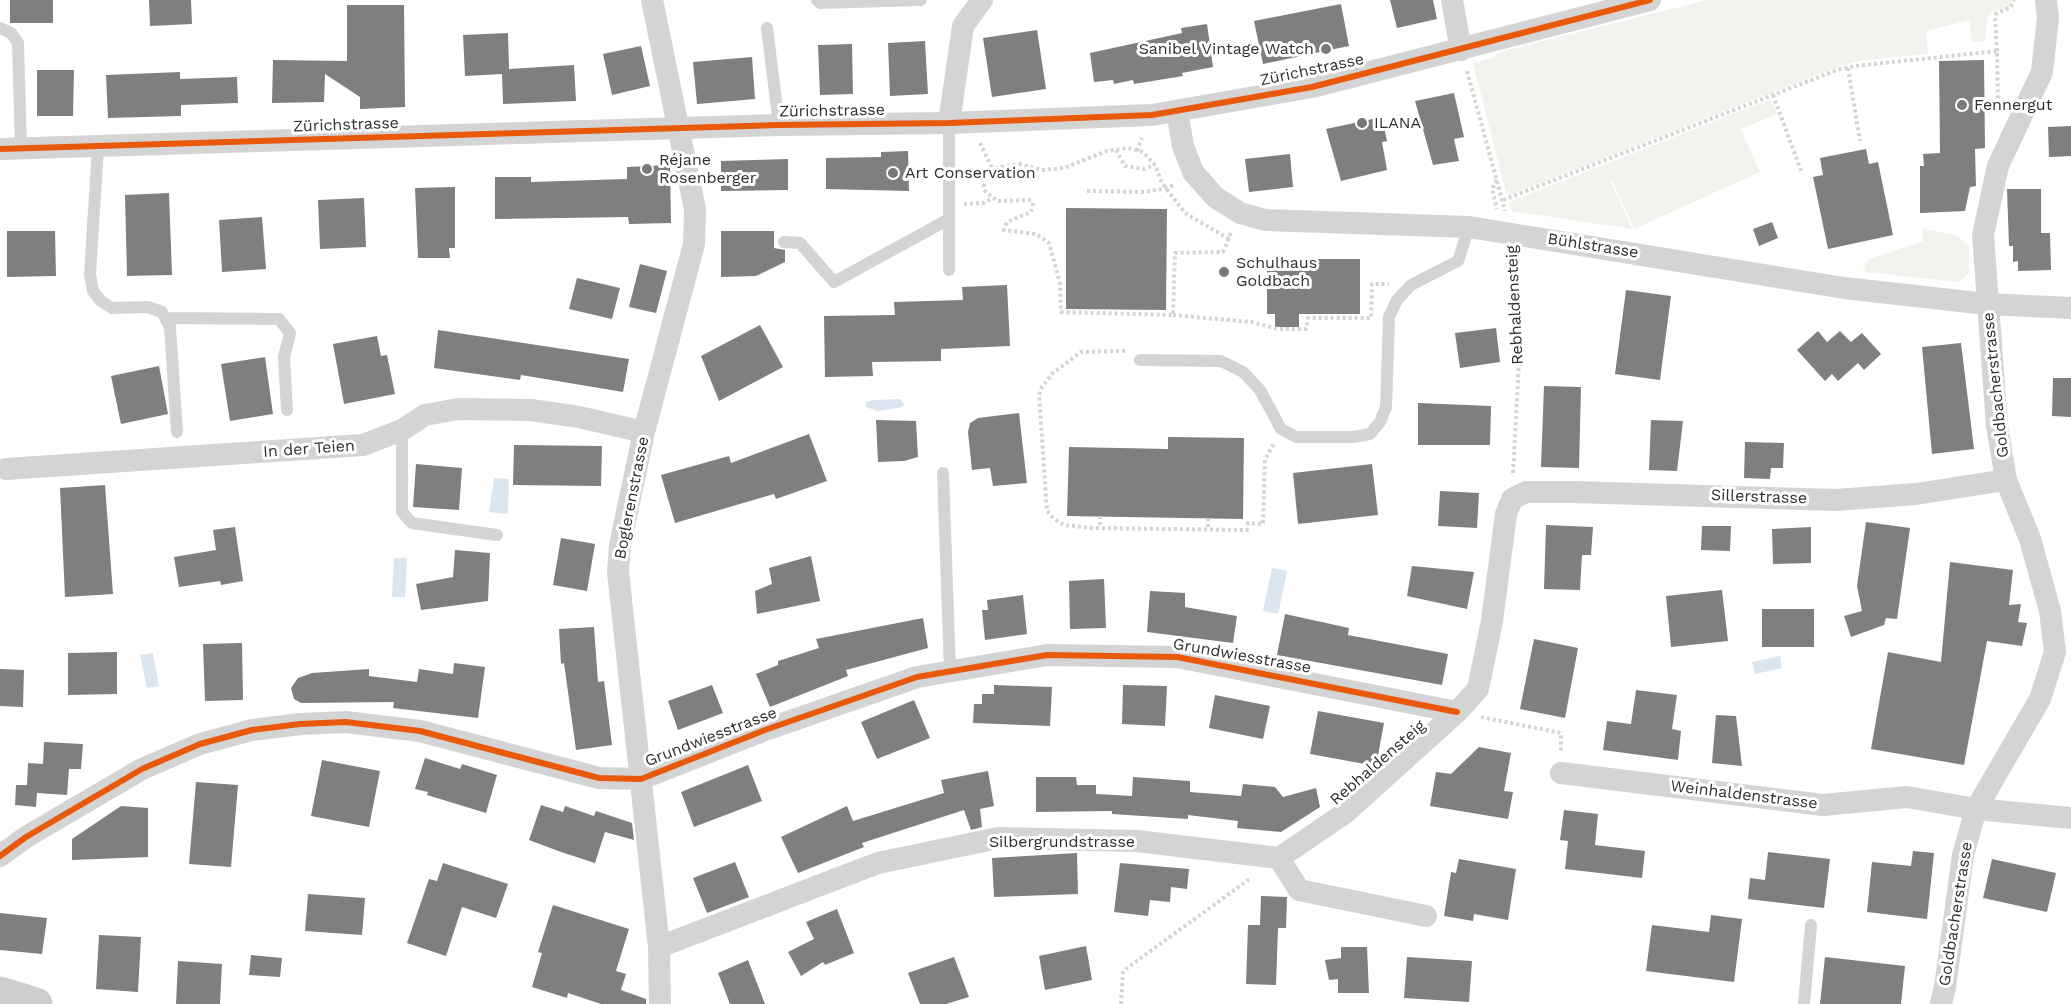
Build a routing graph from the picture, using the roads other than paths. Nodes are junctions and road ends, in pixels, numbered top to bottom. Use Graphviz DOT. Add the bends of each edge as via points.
graph roads {
  1 [pos="652,0"];
  2 [pos="817,0"];
  3 [pos="921,0"];
  4 [pos="982,0"];
  5 [pos="1452,0"];
  6 [pos="1650,0"];
  7 [pos="2046,0"];
  8 [pos="0,28"];
  9 [pos="767,28"];
  10 [pos="1461,50"];
  11 [pos="1177,111"];
  12 [pos="949,123"];
  13 [pos="779,125"];
  14 [pos="677,129"];
  15 [pos="99,146"];
  16 [pos="11,148"];
  17 [pos="950,219"];
  18 [pos="1468,227"];
  19 [pos="784,242"];
  20 [pos="949,270"];
  21 [pos="1987,304"];
  22 [pos="2071,308"];
  23 [pos="166,318"];
  24 [pos="1140,360"];
  25 [pos="287,410"];
  26 [pos="402,430"];
  27 [pos="177,432"];
  28 [pos="644,432"];
  29 [pos="3,469"];
  30 [pos="943,473"];
  31 [pos="2006,480"];
  32 [pos="1512,499"];
  33 [pos="497,535"];
  34 [pos="950,671"];
  35 [pos="1457,712"];
  36 [pos="1561,773"];
  37 [pos="641,779"];
  38 [pos="1976,809"];
  39 [pos="2071,818"];
  40 [pos="0,856"];
  41 [pos="1279,858"];
  42 [pos="1426,916"];
  43 [pos="1811,925"];
  44 [pos="659,947"];
  45 [pos="0,993"];
  46 [pos="36,1004"];
  47 [pos="660,1004"];
  48 [pos="1804,1004"];
  49 [pos="1941,1004"];
  1 -- 14 [label="street, Boglerenstrasse"];
  2 -- 3 [label="lane"];
  4 -- 12 [label="street" via="963,26"];
  5 -- 10 [label="street"];
  6 -- 10 [label="street, Zürichstrasse"];
  7 -- 21 [label="street, Goldbacherstrasse" via="2043,72 1998,166 1983,235"];
  8 -- 16 [label="lane" via="11,33 18,43"];
  9 -- 13 [label="lane"];
  10 -- 11 [label="street, Zürichstrasse" via="1312,87"];
  11 -- 12 [label="street, Zürichstrasse"];
  11 -- 18 [label="street, Bühlstrasse" via="1183,146 1193,172 1215,197 1240,213 1265,220"];
  12 -- 13 [label="street, Zürichstrasse"];
  12 -- 17 [label="lane"];
  13 -- 14 [label="street, Zürichstrasse"];
  14 -- 15 [label="street, Zürichstrasse"];
  14 -- 28 [label="street, Boglerenstrasse" via="694,209 694,244"];
  15 -- 16 [label="street, Zürichstrasse"];
  15 -- 23 [label="lane" via="90,274 93,291 112,308 148,307 162,312"];
  17 -- 19 [label="lane" via="834,282 800,243"];
  17 -- 20 [label="lane"];
  18 -- 21 [label="street, Bühlstrasse" via="1507,225 1845,288"];
  18 -- 24 [label="lane" via="1458,261 1410,285 1396,300 1389,317 1386,407 1370,434 1296,437 1281,429 1260,390 1243,372 1221,361"];
  21 -- 22 [label="street, Bühlstrasse"];
  21 -- 31 [label="street, Goldbacherstrasse" via="1997,426"];
  23 -- 25 [label="lane" via="279,319 290,333 284,357"];
  23 -- 27 [label="lane" via="170,327"];
  26 -- 28 [label="street, In der Teien" via="424,415 458,409 531,410"];
  26 -- 29 [label="street, In der Teien" via="363,445 328,450"];
  26 -- 33 [label="lane" via="402,512 412,524"];
  28 -- 37 [label="street, Boglerenstrasse" via="618,572"];
  30 -- 34 [label="lane"];
  31 -- 32 [label="street, Sillerstrasse" via="1916,494 1836,500 1573,492 1526,492"];
  31 -- 38 [label="street, Goldbacherstrasse" via="2030,539 2050,611 2055,652 2040,699"];
  32 -- 35 [label="street, Rebhaldensteig" via="1506,514 1479,689"];
  34 -- 35 [label="street, Grundwiesstrasse" via="1047,655 1177,657"];
  34 -- 37 [label="street, Grundwiesstrasse" via="917,677 765,730"];
  35 -- 41 [label="street, Rebhaldensteig" via="1345,813"];
  36 -- 38 [label="street, Weinhaldenstrasse" via="1823,804 1907,797"];
  37 -- 40 [label="street, Grundwiesstrasse" via="599,778 420,731 346,722 300,724 252,730 200,744 142,769"];
  37 -- 44 [label="street, Boglerenstrasse"];
  38 -- 39 [label="street, Weinhaldenstrasse"];
  38 -- 49 [label="street, Goldbacherstrasse" via="1963,855"];
  41 -- 42 [label="street" via="1299,890"];
  41 -- 44 [label="street, Silbergrundstrasse" via="1137,841 998,838 878,863"];
  43 -- 48 [label="lane"];
  44 -- 47 [label="street, Boglerenstrasse"];
  45 -- 46 [label="main road"];
}
